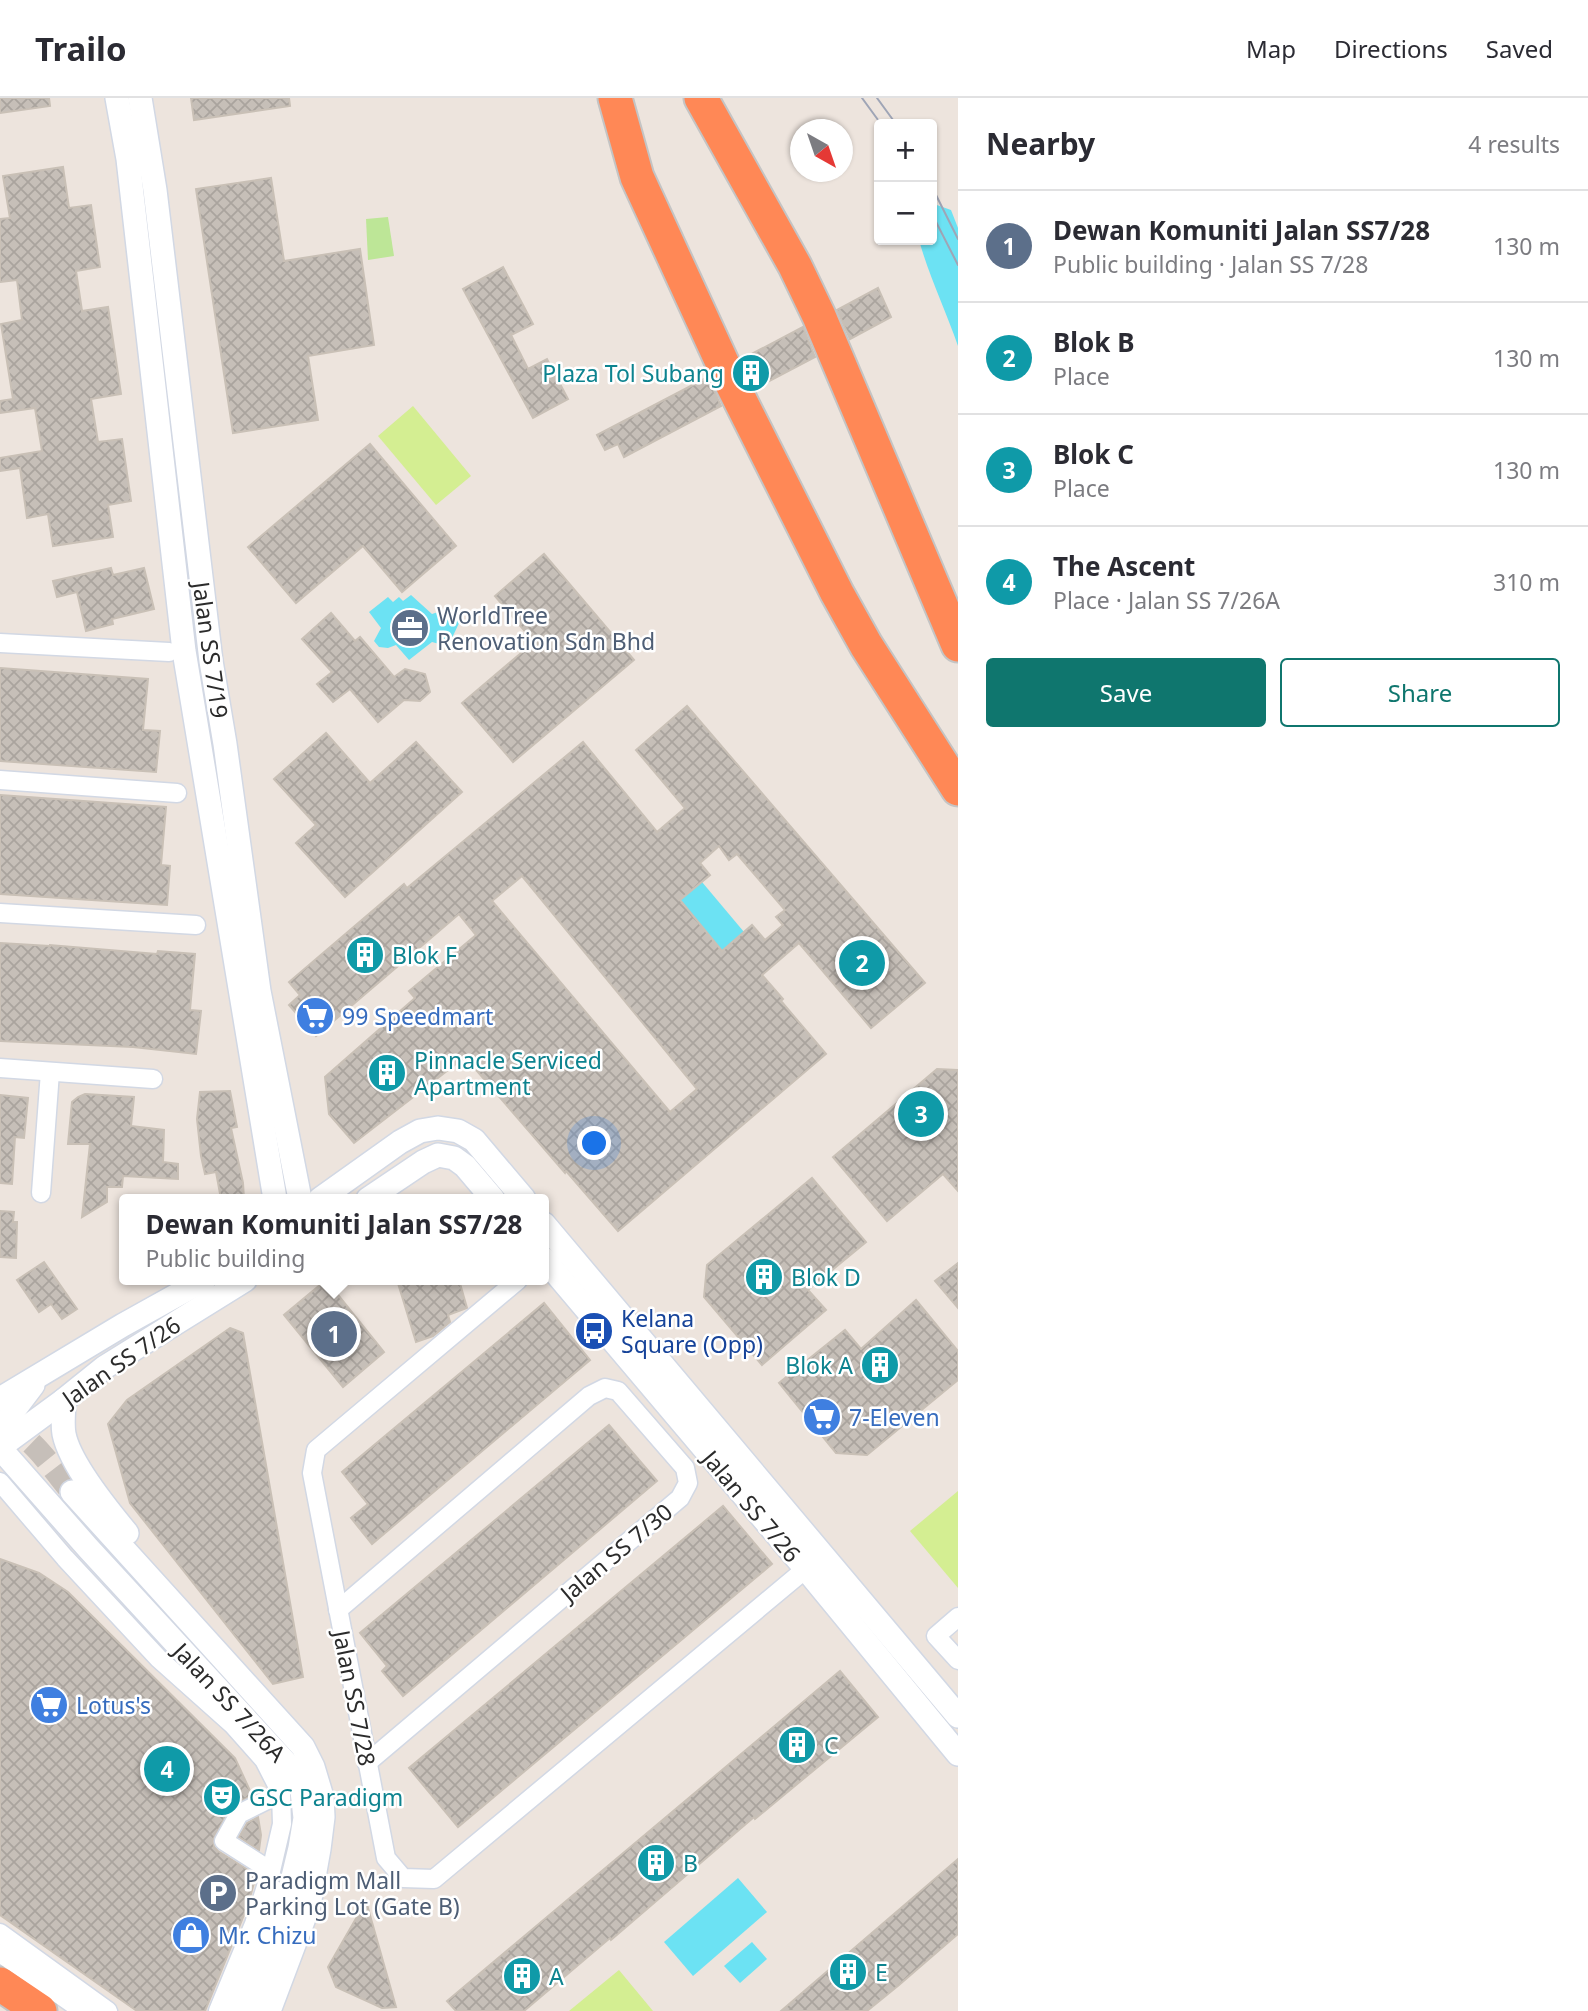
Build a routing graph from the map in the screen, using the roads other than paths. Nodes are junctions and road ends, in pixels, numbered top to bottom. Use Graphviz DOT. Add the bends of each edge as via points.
graph roads {
  1 [pos="117,98"];
  2 [pos="140,98"];
  3 [pos="615,98"];
  4 [pos="708,106"];
  5 [pos="0,643"];
  6 [pos="866,645"];
  7 [pos="958,645"];
  8 [pos="169,652"];
  9 [pos="958,757"];
  10 [pos="0,780"];
  11 [pos="958,789"];
  12 [pos="177,793"];
  13 [pos="0,913"];
  14 [pos="196,925"];
  15 [pos="0,1068"];
  16 [pos="50,1072"];
  17 [pos="153,1079"];
  18 [pos="41,1193"];
  19 [pos="274,1194"];
  20 [pos="299,1194"];
  21 [pos="327,1194"];
  22 [pos="375,1194"];
  23 [pos="489,1194"];
  24 [pos="520,1194"];
  25 [pos="550,1254"];
  26 [pos="195,1285"];
  27 [pos="237,1285"];
  28 [pos="512,1285"];
  29 [pos="42,1374"];
  30 [pos="0,1399"];
  31 [pos="64,1400"];
  32 [pos="0,1447"];
  33 [pos="0,1482"];
  34 [pos="72,1492"];
  35 [pos="88,1548"];
  36 [pos="814,1562"];
  37 [pos="71,1563"];
  38 [pos="338,1610"];
  39 [pos="958,1617"];
  40 [pos="167,1651"];
  41 [pos="958,1660"];
  42 [pos="272,1715"];
  43 [pos="958,1716"];
  44 [pos="958,1755"];
  45 [pos="368,1763"];
  46 [pos="288,1765"];
  47 [pos="281,1793"];
  48 [pos="271,1871"];
  49 [pos="0,1933"];
  50 [pos="0,1953"];
  51 [pos="0,1984"];
  52 [pos="0,2006"];
  53 [pos="91,2009"];
  54 [pos="8,2011"];
  55 [pos="40,2011"];
  56 [pos="218,2011"];
  57 [pos="230,2011"];
  58 [pos="251,2011"];
  59 [pos="269,2011"];
  1 -- 19 [label="street, Jalan SS 7/19" via="128,159 184,651"];
  2 -- 20 [label="street, Jalan SS 7/19" via="211,662 259,991"];
  3 -- 6 [label="highway" via="637,177 687,286"];
  4 -- 7 [label="highway" via="819,316"];
  5 -- 8 [label="street"];
  6 -- 9 [label="highway"];
  6 -- 11 [label="highway"];
  10 -- 12 [label="street"];
  13 -- 14 [label="street"];
  15 -- 16 [label="street"];
  16 -- 17 [label="street"];
  16 -- 18 [label="street"];
  21 -- 24 [label="street" via="400,1142 438,1128 474,1140"];
  22 -- 23 [label="street" via="439,1155 466,1166"];
  25 -- 36 [label="street, Jalan SS 7/26"];
  26 -- 29 [label="street, Jalan SS 7/26"];
  27 -- 31 [label="street, Jalan SS 7/26" via="105,1367"];
  28 -- 38 [label="street, Jalan SS 7/28" via="316,1450 312,1473"];
  29 -- 30 [label="street, Jalan SS 7/26"];
  29 -- 32 [label="street" via="11,1413"];
  31 -- 32 [label="street, Jalan SS 7/26"];
  31 -- 42 [label="street" via="64,1432 78,1465 131,1539 247,1670"];
  32 -- 35 [label="street, Jalan SS 7/26A"];
  33 -- 37 [label="street"];
  34 -- 42 [label="street, Jalan SS 7/26A"];
  35 -- 37 [label="street"];
  35 -- 40 [label="street, Jalan SS 7/26A"];
  36 -- 43 [label="street, Jalan SS 7/26"];
  36 -- 44 [label="street, Jalan SS 7/26"];
  36 -- 45 [label="street, Jalan SS 7/28" via="434,1879 403,1878 386,1858"];
  37 -- 40 [label="street"];
  38 -- 45 [label="street, Jalan SS 7/28"];
  38 -- 45 [label="street, Jalan SS 7/30" via="589,1396 605,1388 618,1391 685,1468 688,1483 680,1498"];
  39 -- 41 [label="street" via="936,1636"];
  40 -- 46 [label="street, Jalan SS 7/26A"];
  40 -- 47 [label="street" via="264,1760"];
  42 -- 59 [label="street, Jalan SS 7/26A" via="303,1747 322,1797 323,1817 309,1905"];
  46 -- 57 [label="street" via="293,1819 282,1874"];
  46 -- 58 [label="street, Jalan SS 7/26A" via="302,1791 300,1848 273,1960"];
  47 -- 48 [label="street" via="282,1824"];
  47 -- 48 [label="street" via="239,1814 224,1841"];
  48 -- 56 [label="street"];
  49 -- 53 [label="street"];
  50 -- 53 [label="street"];
  51 -- 55 [label="highway"];
  52 -- 54 [label="highway"];
}
